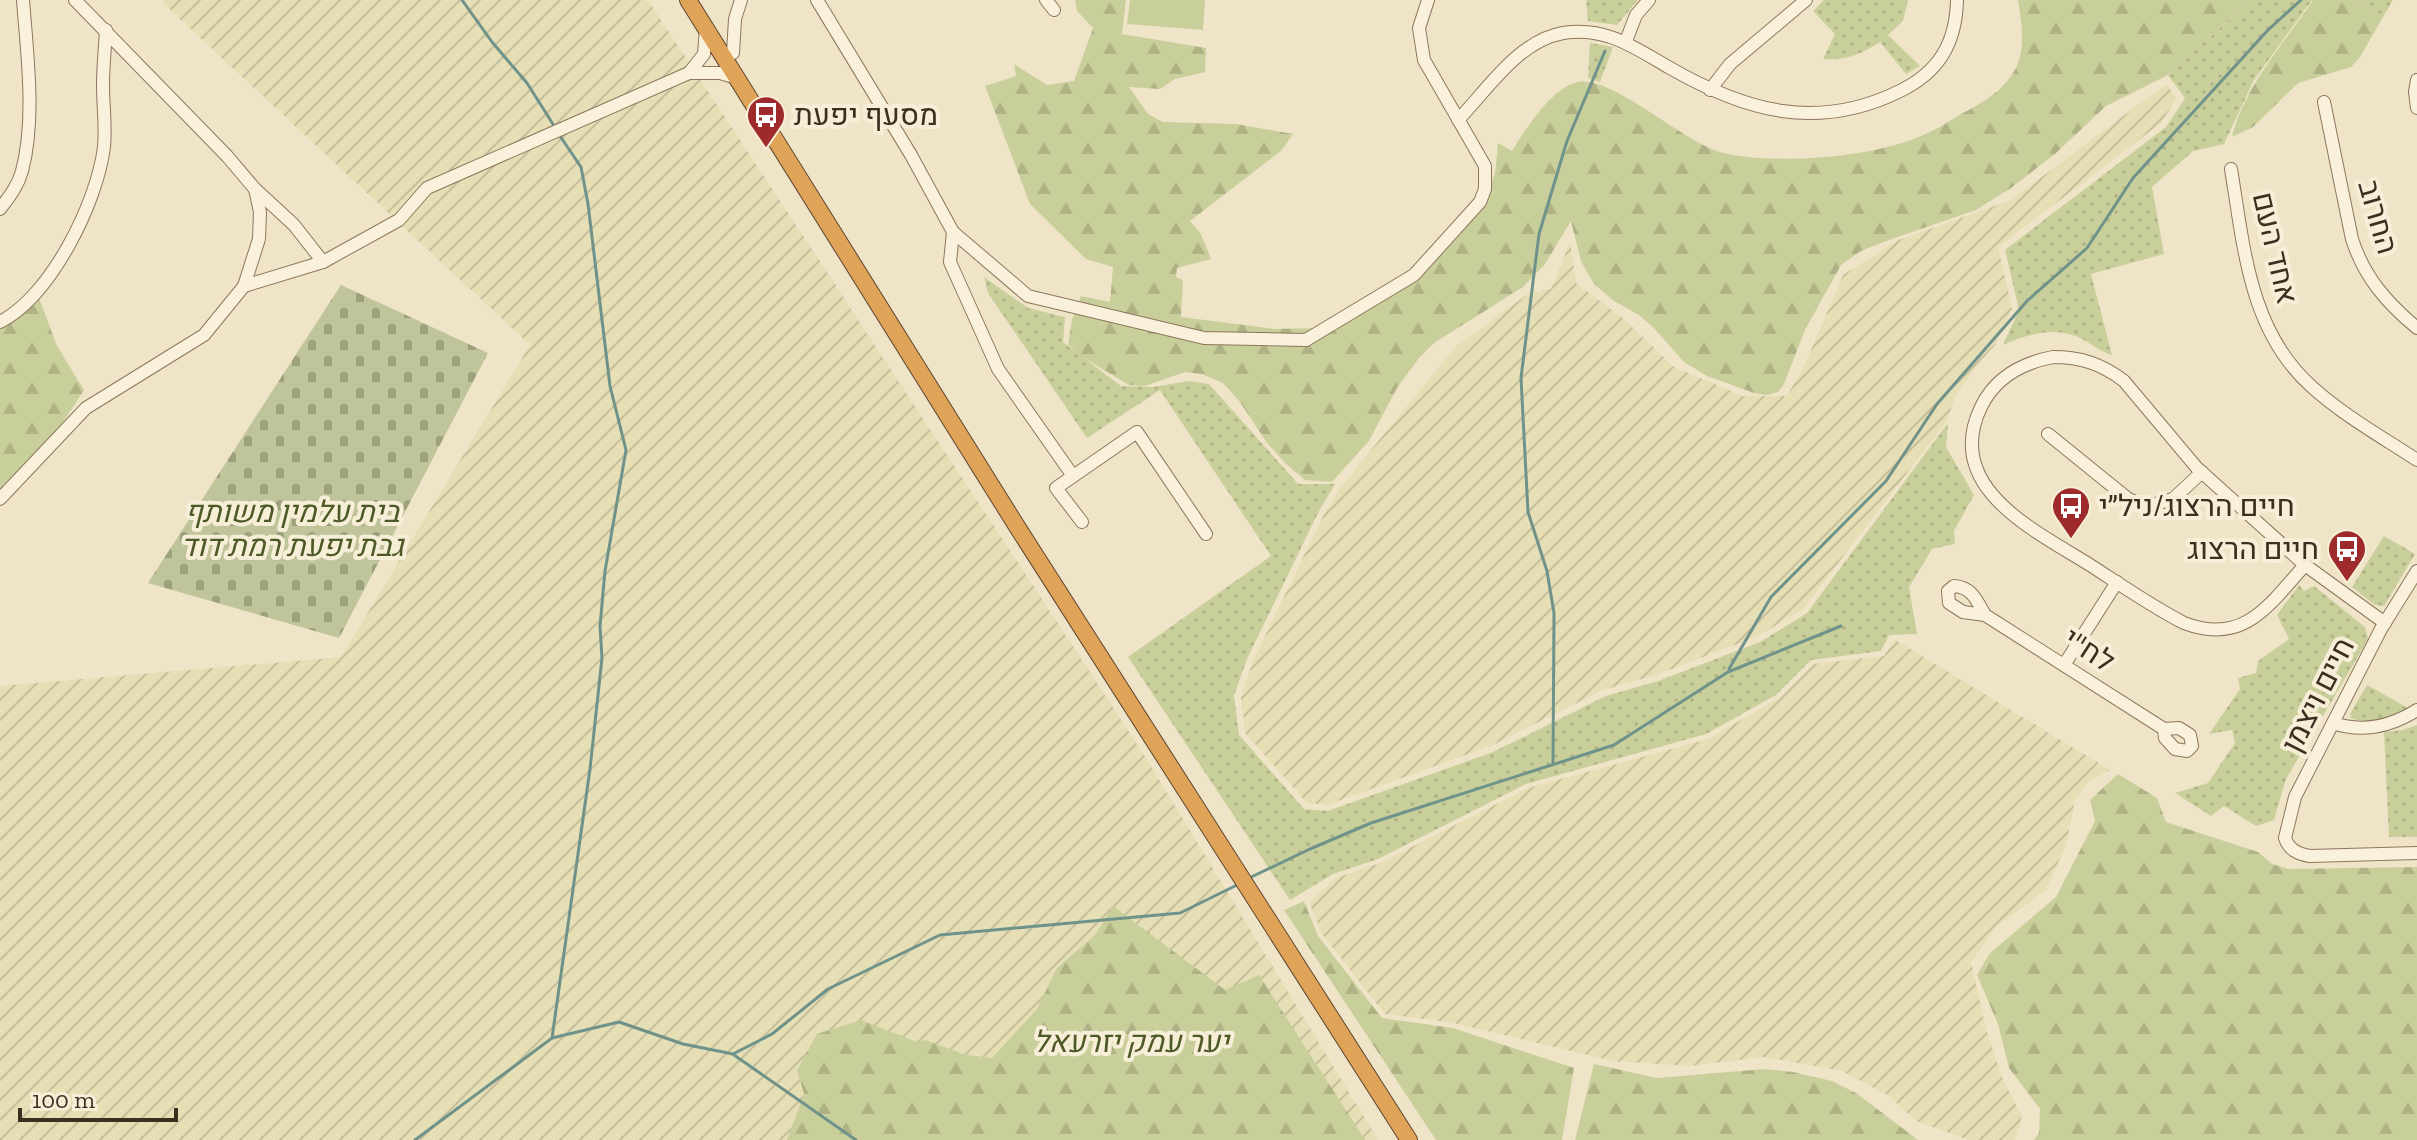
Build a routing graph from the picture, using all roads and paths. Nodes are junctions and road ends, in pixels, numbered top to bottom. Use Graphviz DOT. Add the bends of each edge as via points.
graph roads {
  1 [pos="23,0"];
  2 [pos="75,0"];
  3 [pos="688,0"];
  4 [pos="700,0"];
  5 [pos="741,0"];
  6 [pos="817,0"];
  7 [pos="1428,0"];
  8 [pos="1649,0"];
  9 [pos="1806,0"];
  10 [pos="1957,0"];
  11 [pos="706,29"];
  12 [pos="106,30"];
  13 [pos="1626,41"];
  14 [pos="733,53"];
  15 [pos="689,73"];
  16 [pos="738,79"];
  17 [pos="2417,80"];
  18 [pos="1710,90"];
  19 [pos="2324,102"];
  20 [pos="2417,108"];
  21 [pos="1458,120"];
  22 [pos="2231,169"];
  23 [pos="255,189"];
  24 [pos="813,196"];
  25 [pos="0,209"];
  26 [pos="953,232"];
  27 [pos="323,262"];
  28 [pos="244,286"];
  29 [pos="0,322"];
  30 [pos="2417,328"];
  31 [pos="2048,434"];
  32 [pos="2417,460"];
  33 [pos="2202,472"];
  34 [pos="1073,476"];
  35 [pos="0,499"];
  36 [pos="1082,522"];
  37 [pos="1206,534"];
  38 [pos="2305,565"];
  39 [pos="2417,571"];
  40 [pos="2117,582"];
  41 [pos="1985,615"];
  42 [pos="2385,623"];
  43 [pos="2064,665"];
  44 [pos="2417,710"];
  45 [pos="2333,723"];
  46 [pos="2164,729"];
  47 [pos="2417,853"];
  48 [pos="1409,1140"];
  1 -- 25 [label="street" via="30,103 22,170"];
  2 -- 12 [label="street"];
  3 -- 11 [label="highway"];
  4 -- 14 [label="highway"];
  5 -- 14 [label="street"];
  6 -- 26 [label="street"];
  7 -- 21 [label="street" via="1419,28 1424,60"];
  8 -- 13 [label="street"];
  9 -- 18 [label="street" via="1730,64"];
  10 -- 18 [label="street" via="1944,55 1925,77 1892,95 1839,109 1782,112"];
  11 -- 15 [label="street" via="704,54"];
  11 -- 16 [label="highway"];
  12 -- 23 [label="street"];
  12 -- 29 [label="street" via="105,128 94,187 62,255 36,294"];
  13 -- 18 [label="street"];
  13 -- 21 [label="street" via="1595,32 1548,37 1523,51"];
  14 -- 24 [label="highway"];
  15 -- 16 [label="street"];
  15 -- 27 [label="street" via="427,188 399,220"];
  16 -- 24 [label="highway"];
  17 -- 20 [label="street"];
  19 -- 30 [label="street, החרוב" via="2358,260 2381,295"];
  21 -- 26 [label="street" via="1485,166 1480,202 1414,275 1306,340 1204,338 1028,296"];
  22 -- 32 [label="street, אחד העם" via="2257,305 2283,353 2327,400"];
  23 -- 27 [label="street"];
  23 -- 28 [label="street" via="259,239"];
  24 -- 48 [label="highway"];
  26 -- 34 [label="street" via="950,262 998,369"];
  27 -- 28 [label="street"];
  28 -- 35 [label="street" via="204,335 86,408"];
  31 -- 33 [label="street" via="2145,507 2173,499"];
  33 -- 38 [label="street"];
  33 -- 40 [label="street" via="2124,381 2099,365 2069,357 2037,360 1991,391 1973,430 1974,457 1984,484 2017,519"];
  34 -- 36 [label="street" via="1056,488"];
  34 -- 37 [label="street" via="1137,432"];
  38 -- 40 [label="street" via="2259,615 2227,630 2184,623"];
  38 -- 42 [label="street"];
  39 -- 42 [label="street, חיים ויצמן"];
  40 -- 43 [label="street"];
  41 -- 43 [label="street, לח\"י"];
  42 -- 45 [label="street, חיים ויצמן"];
  43 -- 46 [label="street, לח\"י"];
  44 -- 45 [label="street" via="2378,727"];
  45 -- 47 [label="street, חיים ויצמן" via="2289,813 2285,838 2291,849 2310,856"];
}
